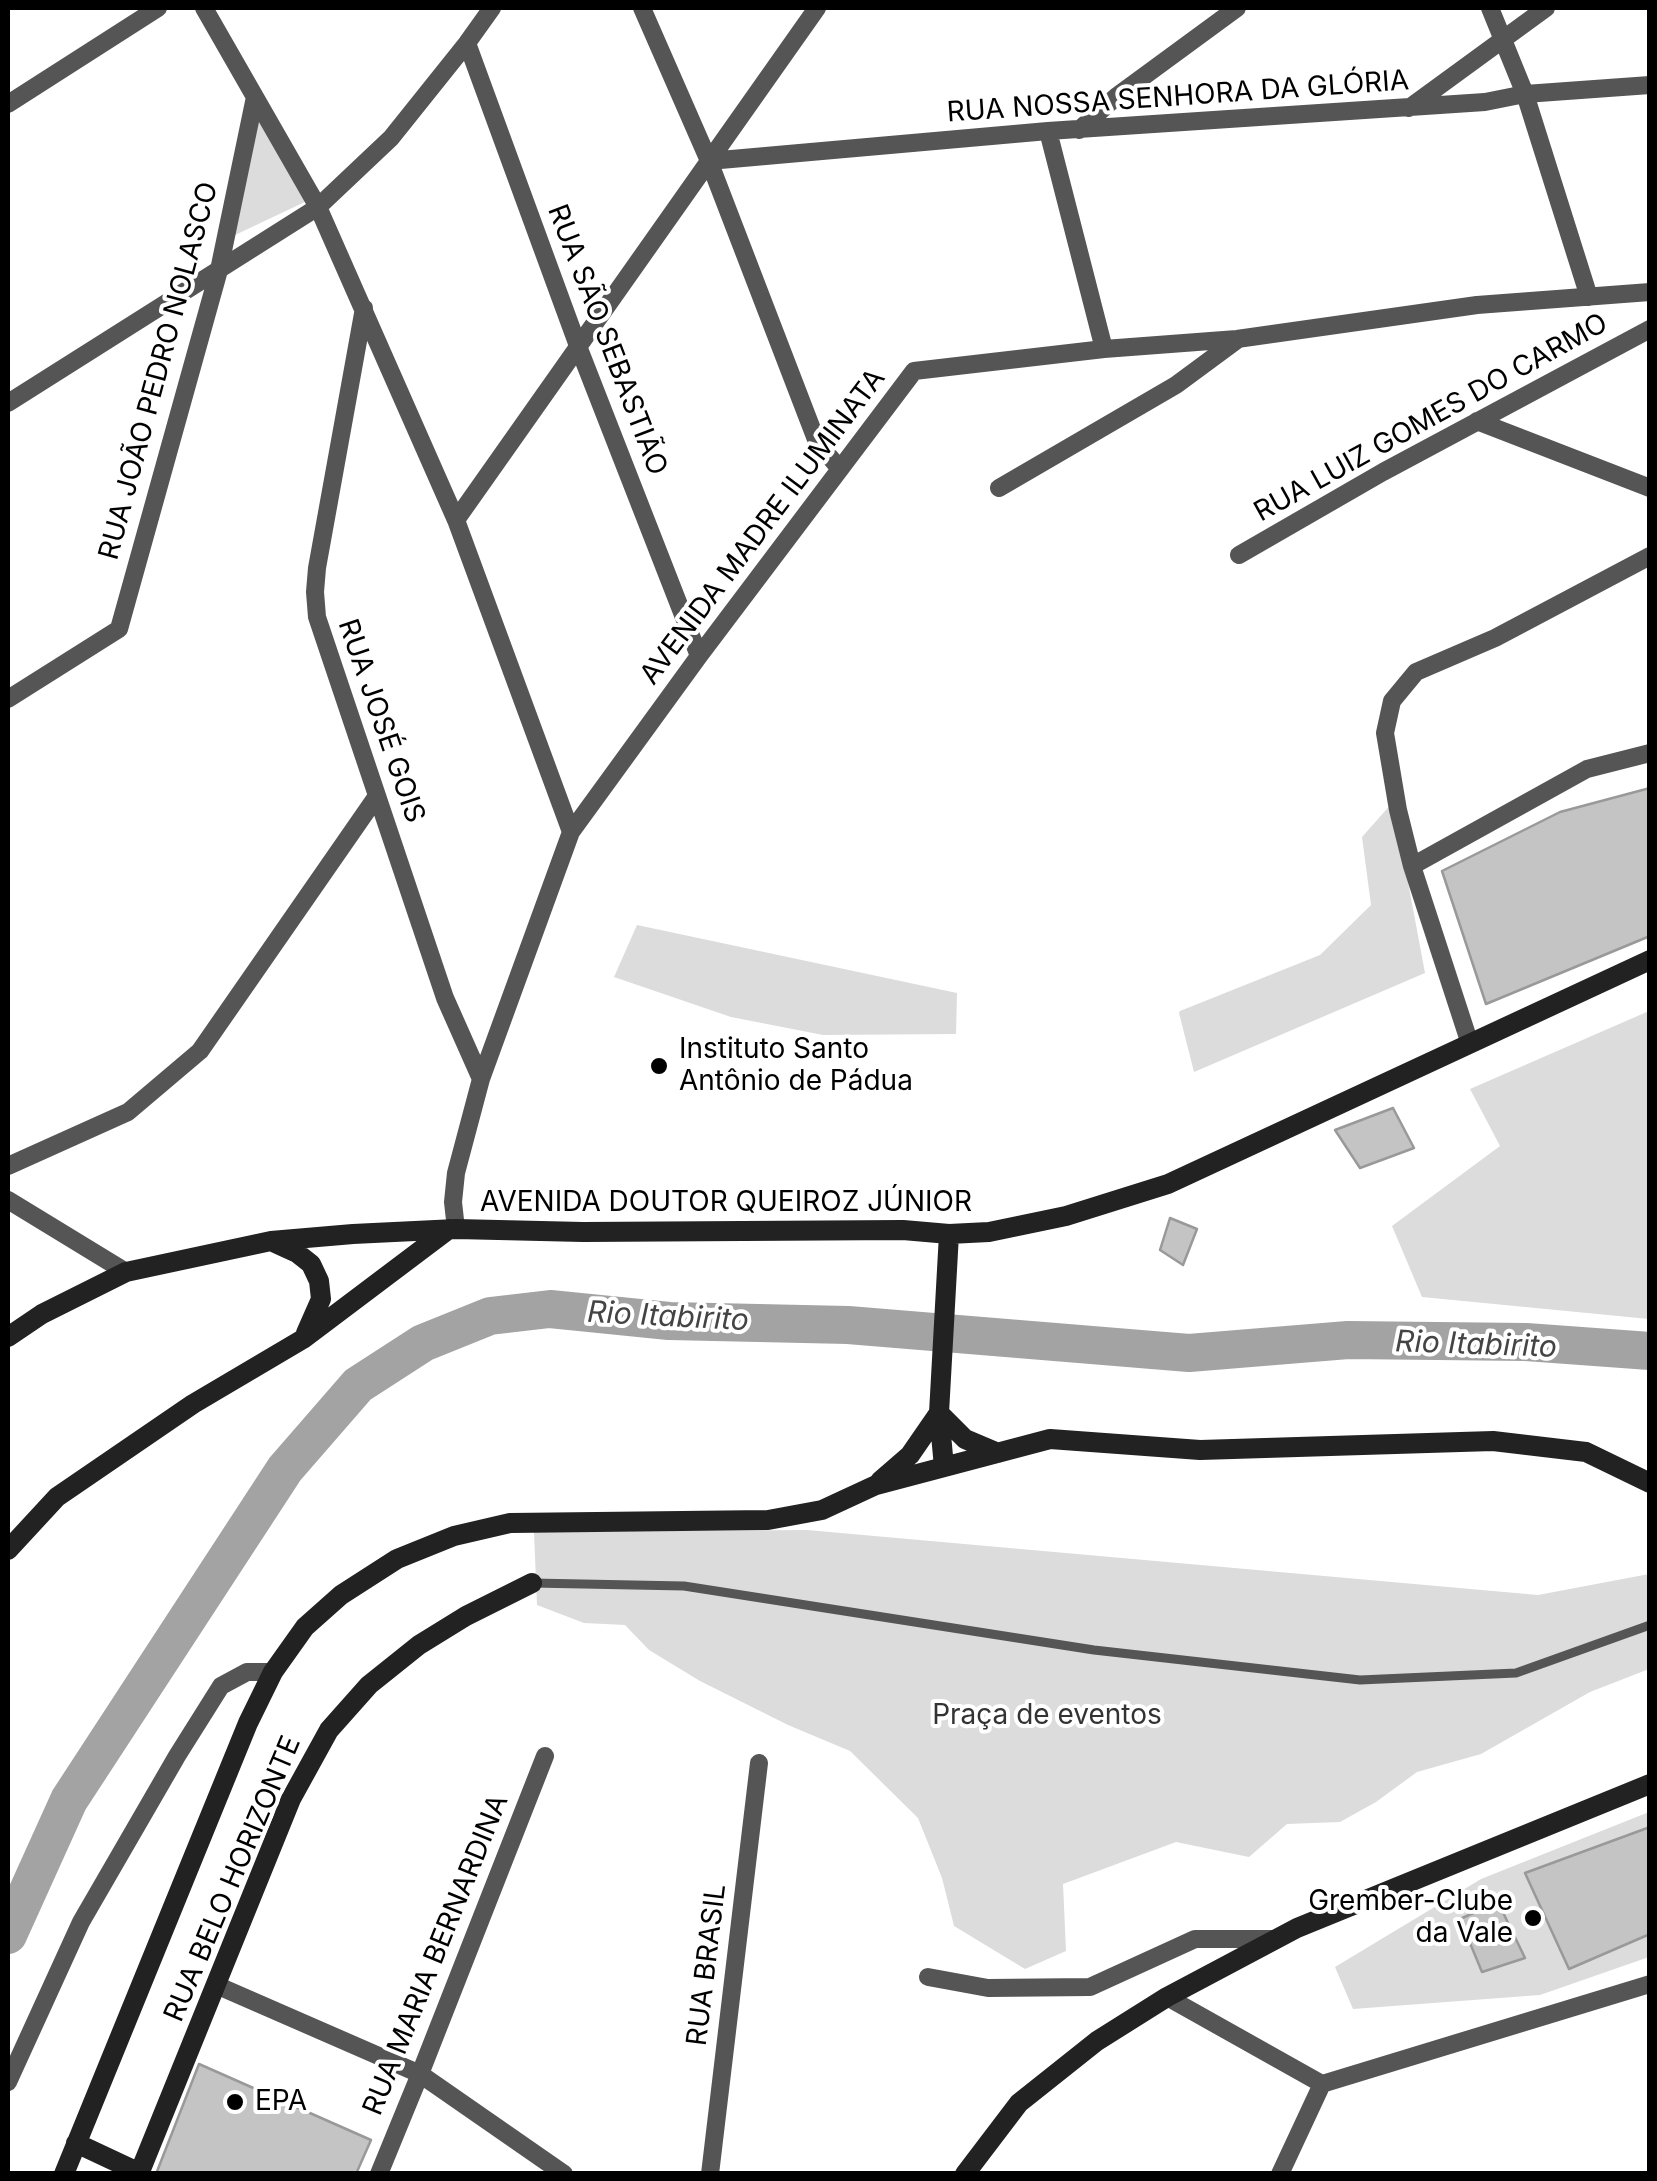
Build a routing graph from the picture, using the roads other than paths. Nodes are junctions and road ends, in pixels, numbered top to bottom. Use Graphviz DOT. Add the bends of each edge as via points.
graph roads {
  1 [pos="158,8"];
  2 [pos="204,8"];
  3 [pos="492,8"];
  4 [pos="642,8"];
  5 [pos="817,8"];
  6 [pos="1237,8"];
  7 [pos="1490,8"];
  8 [pos="1546,8"];
  9 [pos="1502,39"];
  10 [pos="467,43"];
  11 [pos="1650,85"];
  12 [pos="1526,94"];
  13 [pos="255,97"];
  14 [pos="8,104"];
  15 [pos="1408,108"];
  16 [pos="1079,130"];
  17 [pos="1048,131"];
  18 [pos="709,161"];
  19 [pos="318,207"];
  20 [pos="219,270"];
  21 [pos="1650,292"];
  22 [pos="1589,297"];
  23 [pos="364,308"];
  24 [pos="1650,329"];
  25 [pos="1238,340"];
  26 [pos="578,346"];
  27 [pos="1104,348"];
  28 [pos="8,403"];
  29 [pos="1477,421"];
  30 [pos="840,469"];
  31 [pos="999,488"];
  32 [pos="1650,488"];
  33 [pos="456,520"];
  34 [pos="1239,554"];
  35 [pos="1650,556"];
  36 [pos="699,656"];
  37 [pos="8,699"];
  38 [pos="1650,753"];
  39 [pos="377,796"];
  40 [pos="571,832"];
  41 [pos="1412,866"];
  42 [pos="1650,960"];
  43 [pos="1470,1044"];
  44 [pos="481,1080"];
  45 [pos="8,1166"];
  46 [pos="8,1200"];
  47 [pos="453,1229"];
  48 [pos="949,1234"];
  49 [pos="270,1241"];
  50 [pos="126,1272"];
  51 [pos="8,1337"];
  52 [pos="303,1339"];
  53 [pos="940,1405"];
  54 [pos="998,1453"];
  55 [pos="944,1467"];
  56 [pos="1650,1482"];
  57 [pos="876,1485"];
  58 [pos="8,1550"];
  59 [pos="532,1583"];
  60 [pos="1650,1625"];
  61 [pos="273,1672"];
  62 [pos="544,1756"];
  63 [pos="758,1762"];
  64 [pos="1650,1784"];
  65 [pos="1275,1939"];
  66 [pos="928,1977"];
  67 [pos="1650,1984"];
  68 [pos="216,1985"];
  69 [pos="1167,1998"];
  70 [pos="420,2074"];
  71 [pos="8,2082"];
  72 [pos="1322,2084"];
  73 [pos="76,2143"];
  74 [pos="139,2173"];
  75 [pos="64,2174"];
  76 [pos="378,2174"];
  77 [pos="564,2174"];
  78 [pos="710,2174"];
  79 [pos="965,2174"];
  80 [pos="1280,2174"];
  1 -- 14 [label="street"];
  2 -- 13 [label="street"];
  3 -- 10 [label="street"];
  4 -- 18 [label="street"];
  5 -- 18 [label="street"];
  6 -- 16 [label="street"];
  7 -- 9 [label="street"];
  8 -- 9 [label="street"];
  9 -- 12 [label="street"];
  9 -- 15 [label="street"];
  10 -- 19 [label="street" via="391,138"];
  10 -- 26 [label="street, RUA SÃO SEBASTIÃO"];
  11 -- 12 [label="street, RUA NOSSA SENHORA DA GLÓRIA"];
  12 -- 15 [label="street, RUA NOSSA SENHORA DA GLÓRIA"];
  12 -- 22 [label="street"];
  13 -- 19 [label="street"];
  13 -- 20 [label="street, RUA JOÃO PEDRO NOLASCO"];
  15 -- 16 [label="street, RUA NOSSA SENHORA DA GLÓRIA"];
  16 -- 17 [label="street, RUA NOSSA SENHORA DA GLÓRIA"];
  17 -- 18 [label="street, RUA NOSSA SENHORA DA GLÓRIA"];
  17 -- 27 [label="street"];
  18 -- 26 [label="street"];
  18 -- 30 [label="street" via="818,442"];
  19 -- 20 [label="street"];
  19 -- 23 [label="street"];
  20 -- 28 [label="street"];
  20 -- 37 [label="street, RUA JOÃO PEDRO NOLASCO" via="119,629"];
  21 -- 22 [label="street, AVENIDA MADRE ILUMINATA"];
  22 -- 25 [label="street, AVENIDA MADRE ILUMINATA" via="1477,305"];
  23 -- 33 [label="street"];
  23 -- 39 [label="street, RUA JOSÉ GOIS" via="314,592"];
  24 -- 29 [label="street, RUA LUIZ GOMES DO CARMO"];
  25 -- 27 [label="street, AVENIDA MADRE ILUMINATA"];
  25 -- 31 [label="street" via="1176,385"];
  26 -- 33 [label="street"];
  26 -- 36 [label="street, RUA SÃO SEBASTIÃO"];
  27 -- 30 [label="street, AVENIDA MADRE ILUMINATA" via="914,371"];
  29 -- 32 [label="street"];
  29 -- 34 [label="street, RUA LUIZ GOMES DO CARMO"];
  30 -- 36 [label="street, AVENIDA MADRE ILUMINATA"];
  33 -- 40 [label="street"];
  35 -- 41 [label="street" via="1416,672 1392,701 1386,733"];
  36 -- 40 [label="street, AVENIDA MADRE ILUMINATA"];
  38 -- 41 [label="street" via="1587,769"];
  39 -- 44 [label="street, RUA JOSÉ GOIS"];
  39 -- 45 [label="street" via="200,1051 128,1112"];
  40 -- 44 [label="street, AVENIDA MADRE ILUMINATA"];
  41 -- 43 [label="street"];
  42 -- 43 [label="main road, AVENIDA DOUTOR QUEIROZ JÚNIOR"];
  43 -- 48 [label="main road, AVENIDA DOUTOR QUEIROZ JÚNIOR" via="1168,1184 1066,1216"];
  44 -- 47 [label="street, AVENIDA MADRE ILUMINATA" via="456,1173"];
  46 -- 50 [label="street"];
  47 -- 48 [label="main road, AVENIDA DOUTOR QUEIROZ JÚNIOR"];
  47 -- 49 [label="main road, AVENIDA DOUTOR QUEIROZ JÚNIOR"];
  47 -- 52 [label="main road"];
  48 -- 53 [label="main road"];
  49 -- 50 [label="main road, AVENIDA DOUTOR QUEIROZ JÚNIOR"];
  49 -- 52 [label="main road" via="297,1252 320,1281 321,1299"];
  50 -- 51 [label="main road, AVENIDA DOUTOR QUEIROZ JÚNIOR"];
  52 -- 58 [label="main road" via="57,1497"];
  53 -- 54 [label="main road" via="965,1439"];
  53 -- 55 [label="main road"];
  53 -- 57 [label="main road" via="910,1455"];
  54 -- 55 [label="main road"];
  54 -- 56 [label="main road" via="1050,1439 1200,1450 1493,1441 1586,1452"];
  55 -- 57 [label="main road"];
  57 -- 61 [label="main road" via="822,1510 768,1520 510,1523 454,1536 398,1559 341,1595 305,1627"];
  59 -- 60 [label="lane" via="684,1586 1094,1650 1360,1680 1516,1673"];
  59 -- 68 [label="main road, RUA BELO HORIZONTE" via="403,1656 329,1730 291,1799"];
  61 -- 71 [label="street" via="246,1672 222,1686 81,1922"];
  61 -- 73 [label="main road"];
  62 -- 70 [label="street, RUA MARIA BERNARDINA"];
  63 -- 78 [label="street, RUA BRASIL"];
  64 -- 65 [label="main road"];
  65 -- 66 [label="street" via="1195,1939 1090,1987 988,1988"];
  65 -- 69 [label="main road"];
  67 -- 72 [label="street"];
  68 -- 70 [label="street"];
  68 -- 74 [label="main road, RUA BELO HORIZONTE"];
  69 -- 72 [label="street"];
  69 -- 79 [label="main road" via="1097,2041 1019,2103"];
  70 -- 76 [label="street, RUA MARIA BERNARDINA"];
  70 -- 77 [label="street"];
  72 -- 80 [label="street"];
  73 -- 74 [label="main road"];
  73 -- 75 [label="main road"];
}
